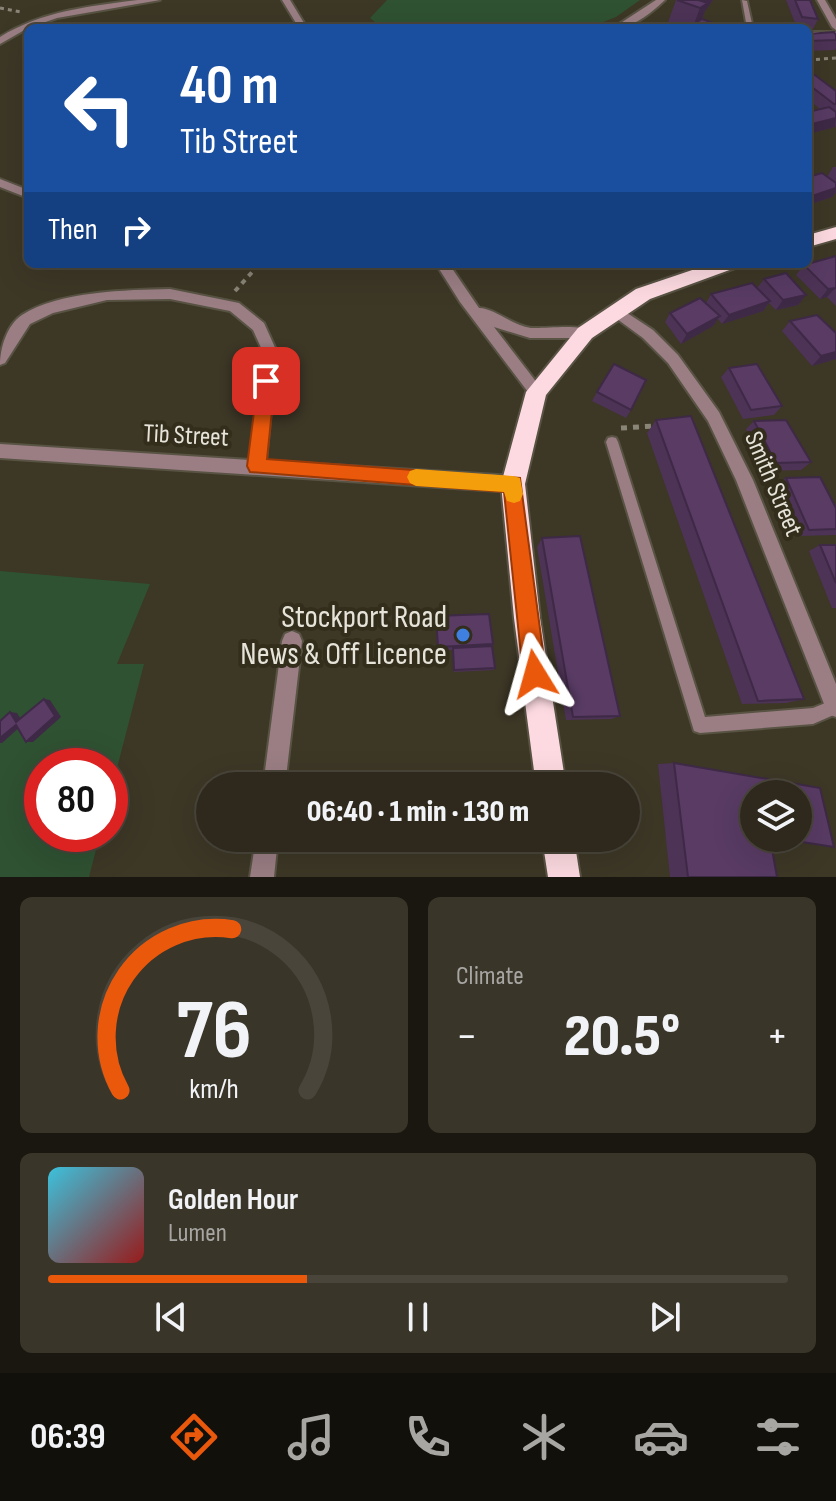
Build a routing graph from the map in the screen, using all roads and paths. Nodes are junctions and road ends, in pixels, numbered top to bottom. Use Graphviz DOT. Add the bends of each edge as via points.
graph roads {
  1 [pos="156,0"];
  2 [pos="286,0"];
  3 [pos="661,0"];
  4 [pos="821,0"];
  5 [pos="744,1"];
  6 [pos="631,22"];
  7 [pos="28,24"];
  8 [pos="301,24"];
  9 [pos="626,24"];
  10 [pos="636,24"];
  11 [pos="749,24"];
  12 [pos="24,26"];
  13 [pos="836,27"];
  14 [pos="812,34"];
  15 [pos="836,34"];
  16 [pos="0,41"];
  17 [pos="836,58"];
  18 [pos="812,60"];
  19 [pos="0,183"];
  20 [pos="24,192"];
  21 [pos="836,233"];
  22 [pos="812,240"];
  23 [pos="254,268"];
  24 [pos="445,268"];
  25 [pos="718,268"];
  26 [pos="465,299"];
  27 [pos="224,303"];
  28 [pos="618,312"];
  29 [pos="585,333"];
  30 [pos="0,359"];
  31 [pos="536,392"];
  32 [pos="670,425"];
  33 [pos="612,442"];
  34 [pos="0,451"];
  35 [pos="257,466"];
  36 [pos="513,484"];
  37 [pos="292,641"];
  38 [pos="835,707"];
  39 [pos="276,772"];
  40 [pos="549,772"];
  41 [pos="265,852"];
  42 [pos="560,852"];
  43 [pos="262,877"];
  44 [pos="564,877"];
  1 -- 7 [label="street"];
  2 -- 8 [label="street"];
  3 -- 6 [label="street"];
  4 -- 13 [label="street"];
  5 -- 11 [label="lane"];
  6 -- 9 [label="street"];
  6 -- 10 [label="street"];
  12 -- 16 [label="street"];
  14 -- 15 [label="lane"];
  17 -- 18 [label="path"];
  19 -- 20 [label="street"];
  21 -- 22 [label="highway"];
  23 -- 27 [label="path"];
  24 -- 26 [label="street"];
  25 -- 28 [label="highway" via="643,294"];
  26 -- 29 [label="street" via="518,334"];
  26 -- 31 [label="street"];
  27 -- 30 [label="street" via="170,294 107,295 50,309 25,320"];
  27 -- 35 [label="street" via="259,327 270,352"];
  28 -- 29 [label="highway"];
  28 -- 38 [label="street, Smith Street" via="666,348 712,413 737,460"];
  29 -- 31 [label="highway"];
  31 -- 36 [label="highway"];
  32 -- 33 [label="path" via="609,429"];
  33 -- 38 [label="lane" via="700,725 813,716"];
  34 -- 35 [label="street, Tib Street"];
  35 -- 36 [label="street, Tib Street"];
  36 -- 40 [label="highway"];
  37 -- 39 [label="street"];
  41 -- 43 [label="street"];
  42 -- 44 [label="highway"];
}
